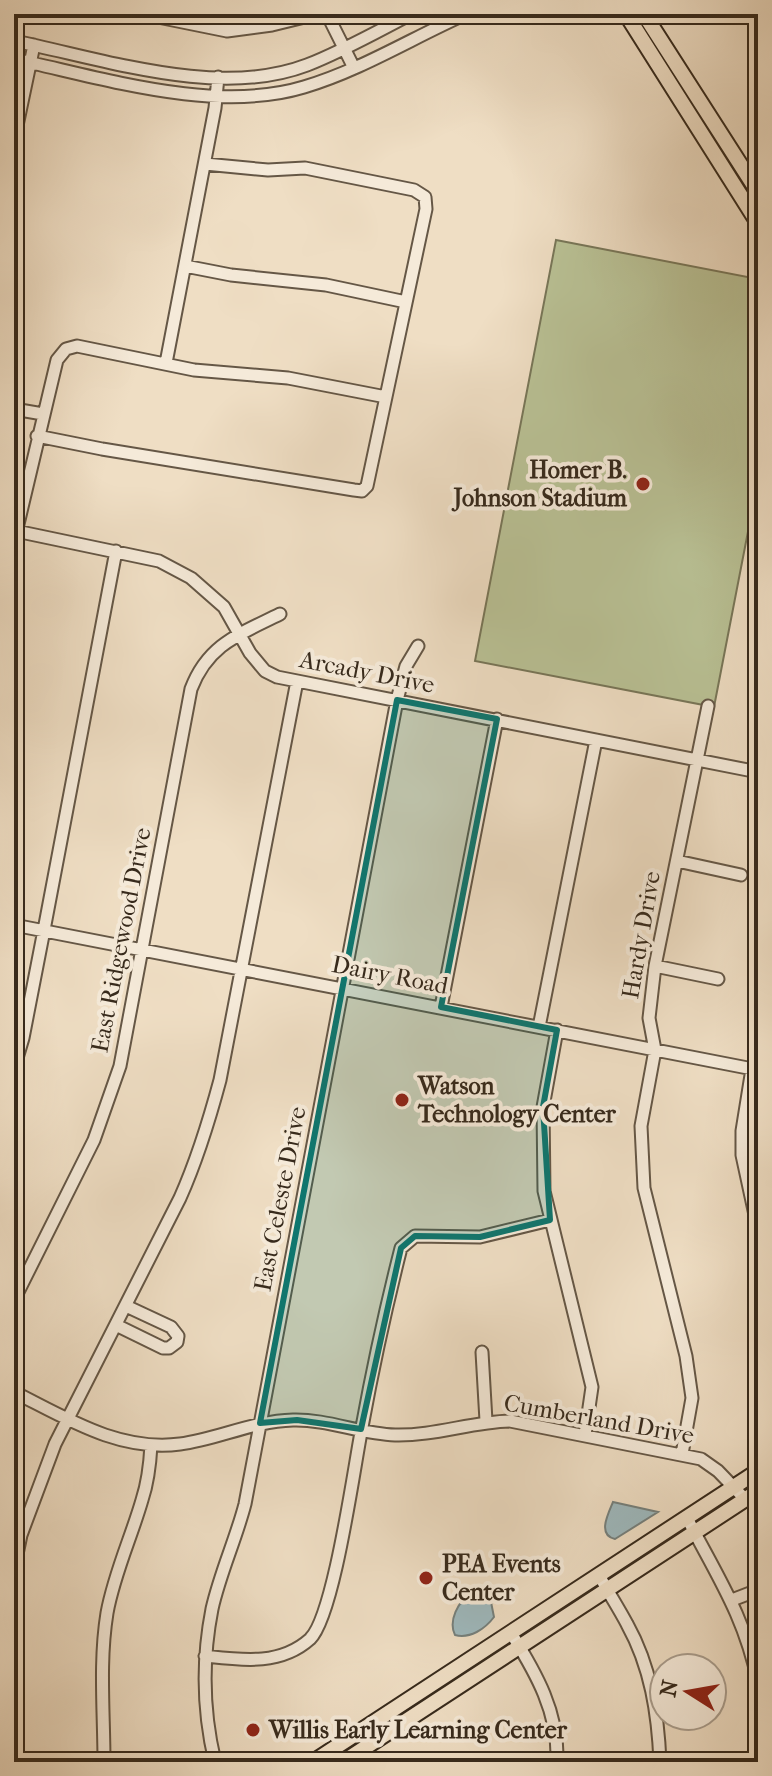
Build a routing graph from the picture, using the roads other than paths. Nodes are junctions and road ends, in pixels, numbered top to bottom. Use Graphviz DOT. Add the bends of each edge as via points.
graph roads {
  1 [pos="143,14"];
  2 [pos="230,14"];
  3 [pos="317,14"];
  4 [pos="327,14"];
  5 [pos="411,14"];
  6 [pos="466,14"];
  7 [pos="626,14"];
  8 [pos="644,14"];
  9 [pos="227,31"];
  10 [pos="14,41"];
  11 [pos="34,45"];
  12 [pos="343,48"];
  13 [pos="14,59"];
  14 [pos="31,62"];
  15 [pos="354,68"];
  16 [pos="218,77"];
  17 [pos="216,97"];
  18 [pos="14,140"];
  19 [pos="205,164"];
  20 [pos="758,192"];
  21 [pos="758,223"];
  22 [pos="185,266"];
  23 [pos="406,302"];
  24 [pos="166,363"];
  25 [pos="386,397"];
  26 [pos="14,409"];
  27 [pos="43,414"];
  28 [pos="37,436"];
  29 [pos="15,536"];
  30 [pos="116,551"];
  31 [pos="280,614"];
  32 [pos="239,635"];
  33 [pos="418,646"];
  34 [pos="297,681"];
  35 [pos="397,700"];
  36 [pos="708,706"];
  37 [pos="497,719"];
  38 [pos="596,740"];
  39 [pos="697,760"];
  40 [pos="758,772"];
  41 [pos="677,861"];
  42 [pos="741,875"];
  43 [pos="14,925"];
  44 [pos="44,930"];
  45 [pos="142,949"];
  46 [pos="655,966"];
  47 [pos="241,968"];
  48 [pos="718,979"];
  49 [pos="341,988"];
  50 [pos="441,1007"];
  51 [pos="539,1027"];
  52 [pos="557,1030"];
  53 [pos="655,1050"];
  54 [pos="14,1068"];
  55 [pos="755,1070"];
  56 [pos="550,1220"];
  57 [pos="758,1229"];
  58 [pos="14,1300"];
  59 [pos="126,1306"];
  60 [pos="116,1325"];
  61 [pos="482,1352"];
  62 [pos="14,1392"];
  63 [pos="68,1419"];
  64 [pos="486,1421"];
  65 [pos="260,1423"];
  66 [pos="361,1429"];
  67 [pos="585,1435"];
  68 [pos="151,1445"];
  69 [pos="682,1454"];
  70 [pos="758,1471"];
  71 [pos="733,1487"];
  72 [pos="752,1495"];
  73 [pos="687,1518"];
  74 [pos="694,1532"];
  75 [pos="14,1569"];
  76 [pos="599,1575"];
  77 [pos="606,1589"];
  78 [pos="758,1590"];
  79 [pos="732,1600"];
  80 [pos="511,1633"];
  81 [pos="519,1646"];
  82 [pos="205,1656"];
  83 [pos="758,1682"];
  84 [pos="391,1711"];
  85 [pos="400,1724"];
  86 [pos="320,1761"];
  87 [pos="104,1762"];
  88 [pos="215,1762"];
  89 [pos="343,1762"];
  90 [pos="557,1762"];
  91 [pos="660,1762"];
  1 -- 9 [label="street"];
  2 -- 9 [label="street"];
  3 -- 9 [label="street"];
  4 -- 12 [label="street"];
  5 -- 12 [label="street"];
  6 -- 15 [label="street"];
  7 -- 21 [label="main road"];
  8 -- 20 [label="main road"];
  10 -- 11 [label="street"];
  11 -- 14 [label="street"];
  11 -- 16 [label="street" via="178,75"];
  12 -- 15 [label="street"];
  12 -- 16 [label="street" via="306,66 250,78"];
  13 -- 14 [label="street"];
  14 -- 17 [label="street"];
  14 -- 18 [label="street"];
  15 -- 17 [label="street" via="285,92"];
  16 -- 17 [label="street"];
  17 -- 19 [label="street"];
  19 -- 22 [label="street"];
  19 -- 23 [label="street" via="305,168 414,190 425,197"];
  22 -- 23 [label="street"];
  22 -- 24 [label="street"];
  23 -- 25 [label="street"];
  24 -- 25 [label="street"];
  24 -- 27 [label="street" via="77,346 66,349 59,356"];
  25 -- 28 [label="street" via="371,478 362,491"];
  26 -- 27 [label="street"];
  27 -- 28 [label="street"];
  28 -- 29 [label="street"];
  29 -- 30 [label="street, Arcady Drive"];
  30 -- 32 [label="street, Arcady Drive" via="159,561 191,578 224,607"];
  30 -- 44 [label="street"];
  31 -- 32 [label="street, East Ridgewood Drive"];
  32 -- 34 [label="street, Arcady Drive" via="265,671"];
  32 -- 45 [label="street, East Ridgewood Drive" via="208,656 191,689"];
  33 -- 35 [label="street, East Celeste Drive"];
  34 -- 35 [label="street, Arcady Drive"];
  34 -- 47 [label="street"];
  35 -- 37 [label="street, Arcady Drive"];
  35 -- 49 [label="street, East Celeste Drive"];
  36 -- 39 [label="street, Hardy Drive"];
  37 -- 38 [label="street, Arcady Drive"];
  37 -- 50 [label="street"];
  38 -- 39 [label="street, Arcady Drive"];
  38 -- 51 [label="street"];
  39 -- 40 [label="street, Arcady Drive"];
  39 -- 41 [label="street, Hardy Drive"];
  41 -- 42 [label="street"];
  41 -- 46 [label="street, Hardy Drive"];
  43 -- 44 [label="street, Dairy Road"];
  44 -- 45 [label="street, Dairy Road"];
  44 -- 54 [label="street"];
  45 -- 47 [label="street, Dairy Road"];
  45 -- 58 [label="street, East Ridgewood Drive" via="107,1109"];
  46 -- 48 [label="street"];
  46 -- 53 [label="street, Hardy Drive" via="649,1018"];
  47 -- 49 [label="street, Dairy Road"];
  47 -- 59 [label="street" via="220,1080 196,1161"];
  49 -- 50 [label="street, Dairy Road"];
  49 -- 65 [label="street, East Celeste Drive"];
  50 -- 51 [label="street, Dairy Road"];
  51 -- 52 [label="street, Dairy Road"];
  52 -- 53 [label="street, Dairy Road"];
  52 -- 56 [label="street" via="543,1107 544,1191"];
  53 -- 55 [label="street, Dairy Road"];
  53 -- 69 [label="street, Hardy Drive" via="641,1126 642,1166 692,1398"];
  55 -- 57 [label="street" via="742,1155"];
  56 -- 66 [label="street" via="480,1237 415,1236 401,1248"];
  56 -- 67 [label="street" via="592,1387"];
  59 -- 60 [label="street"];
  59 -- 60 [label="street" via="171,1327 177,1342 163,1348"];
  60 -- 63 [label="street"];
  61 -- 64 [label="street"];
  62 -- 63 [label="street, Cumberland Drive"];
  63 -- 68 [label="street, Cumberland Drive" via="106,1436"];
  63 -- 75 [label="street" via="31,1505"];
  64 -- 66 [label="street, Cumberland Drive" via="394,1435"];
  64 -- 67 [label="street, Cumberland Drive"];
  65 -- 66 [label="street, Cumberland Drive" via="297,1420"];
  65 -- 68 [label="street, Cumberland Drive" via="181,1444"];
  65 -- 82 [label="street, East Celeste Drive" via="245,1504 212,1608"];
  66 -- 82 [label="street" via="327,1605 316,1632 294,1650 273,1658"];
  67 -- 69 [label="street, Cumberland Drive"];
  68 -- 87 [label="street" via="143,1500 107,1612"];
  69 -- 71 [label="street, Cumberland Drive" via="701,1459"];
  70 -- 71 [label="main road"];
  71 -- 72 [label="street, Cumberland Drive"];
  71 -- 73 [label="main road"];
  72 -- 74 [label="main road"];
  73 -- 74 [label="street"];
  73 -- 76 [label="main road"];
  74 -- 77 [label="main road"];
  74 -- 79 [label="street"];
  76 -- 77 [label="street"];
  76 -- 80 [label="main road"];
  77 -- 81 [label="main road"];
  77 -- 91 [label="street" via="628,1625 651,1684"];
  78 -- 79 [label="street"];
  79 -- 83 [label="street"];
  80 -- 81 [label="street"];
  80 -- 84 [label="main road"];
  81 -- 85 [label="main road"];
  81 -- 90 [label="street" via="553,1717"];
  82 -- 88 [label="street, East Celeste Drive"];
  84 -- 85 [label="main road"];
  84 -- 86 [label="main road"];
  85 -- 89 [label="main road"];
}
